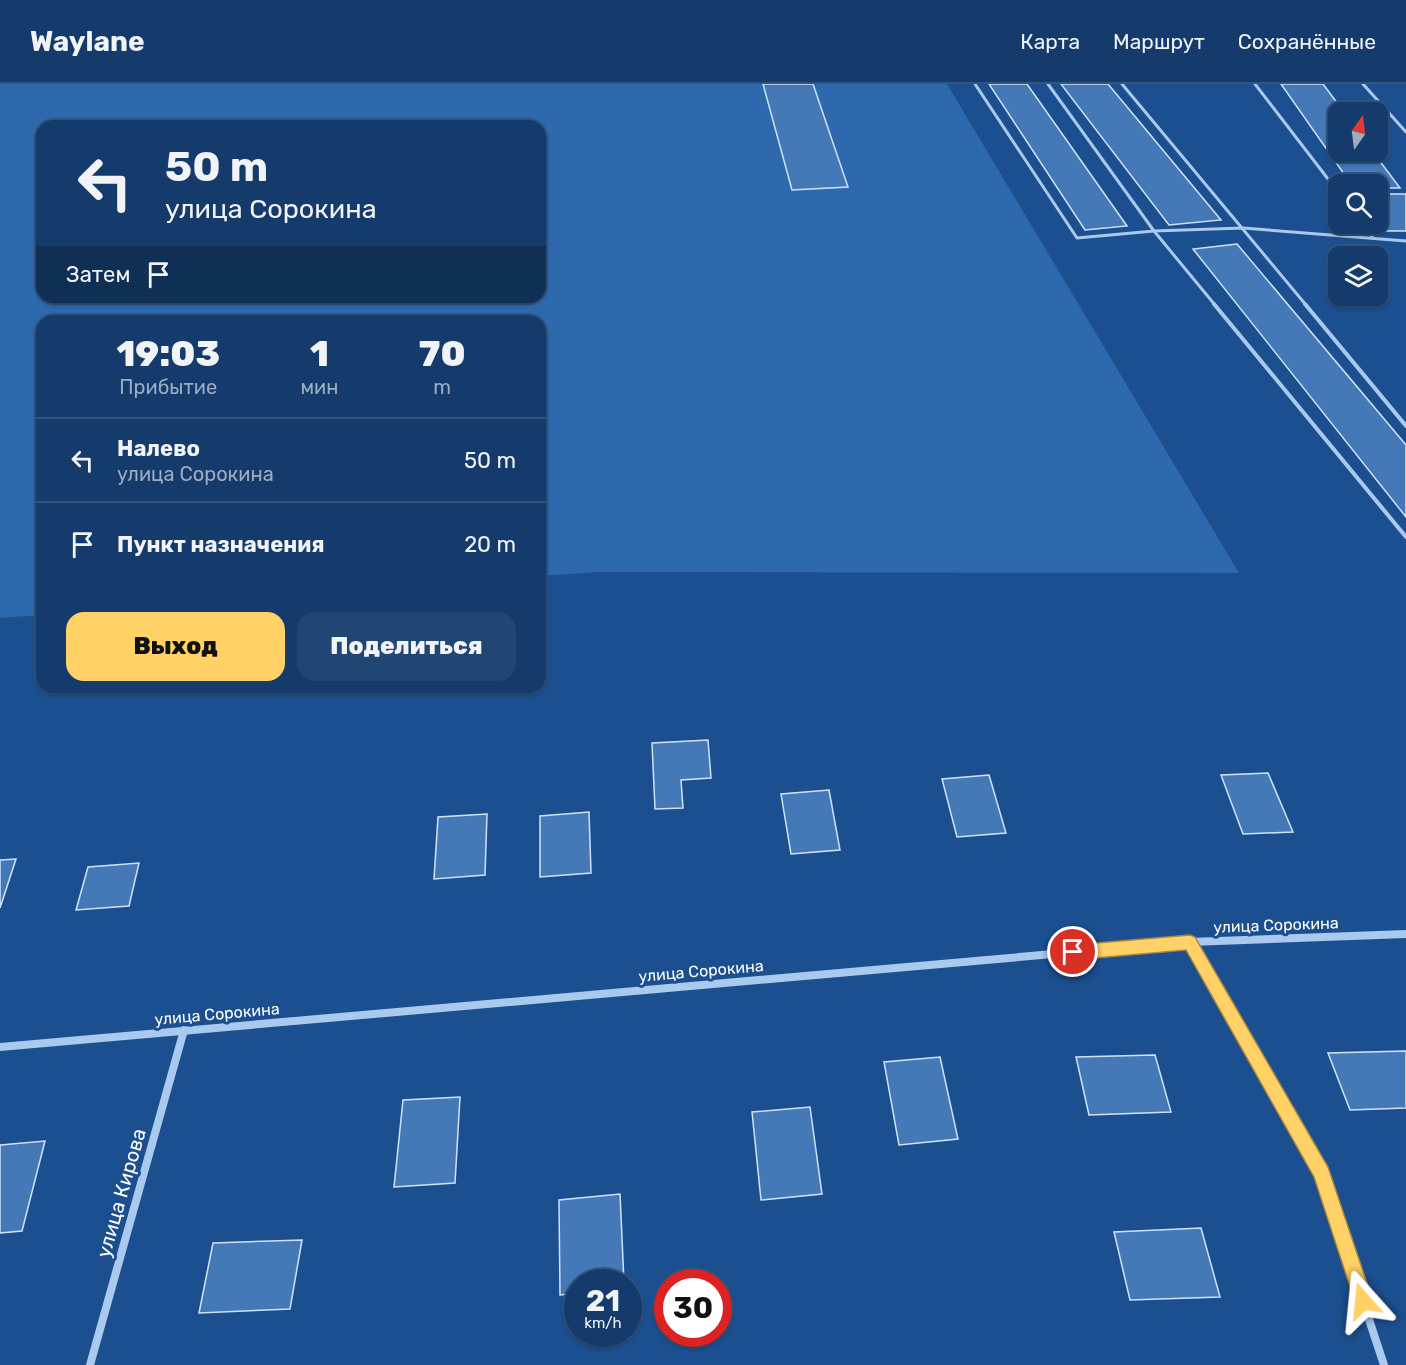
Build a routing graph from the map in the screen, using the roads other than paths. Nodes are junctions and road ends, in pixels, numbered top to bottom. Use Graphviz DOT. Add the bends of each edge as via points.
graph roads {
  1 [pos="975,84"];
  2 [pos="1048,84"];
  3 [pos="1122,84"];
  4 [pos="1255,84"];
  5 [pos="1363,84"];
  6 [pos="1406,132"];
  7 [pos="1328,179"];
  8 [pos="1244,228"];
  9 [pos="1154,231"];
  10 [pos="1370,234"];
  11 [pos="1373,238"];
  12 [pos="1406,241"];
  13 [pos="1406,426"];
  14 [pos="1406,537"];
  15 [pos="1406,934"];
  16 [pos="1190,942"];
  17 [pos="184,1030"];
  18 [pos="0,1047"];
  19 [pos="90,1365"];
  20 [pos="1384,1365"];
  1 -- 9 [label="lane" via="1077,238"];
  2 -- 9 [label="lane"];
  3 -- 8 [label="lane"];
  4 -- 7 [label="lane"];
  5 -- 6 [label="lane"];
  8 -- 9 [label="lane"];
  8 -- 11 [label="lane"];
  8 -- 13 [label="lane"];
  9 -- 14 [label="lane"];
  10 -- 11 [label="lane"];
  11 -- 12 [label="lane"];
  15 -- 16 [label="street, улица Сорокина"];
  16 -- 17 [label="street, улица Сорокина"];
  16 -- 20 [label="street" via="1321,1173"];
  17 -- 18 [label="street, улица Сорокина"];
  17 -- 19 [label="street, улица Кирова"];
}
